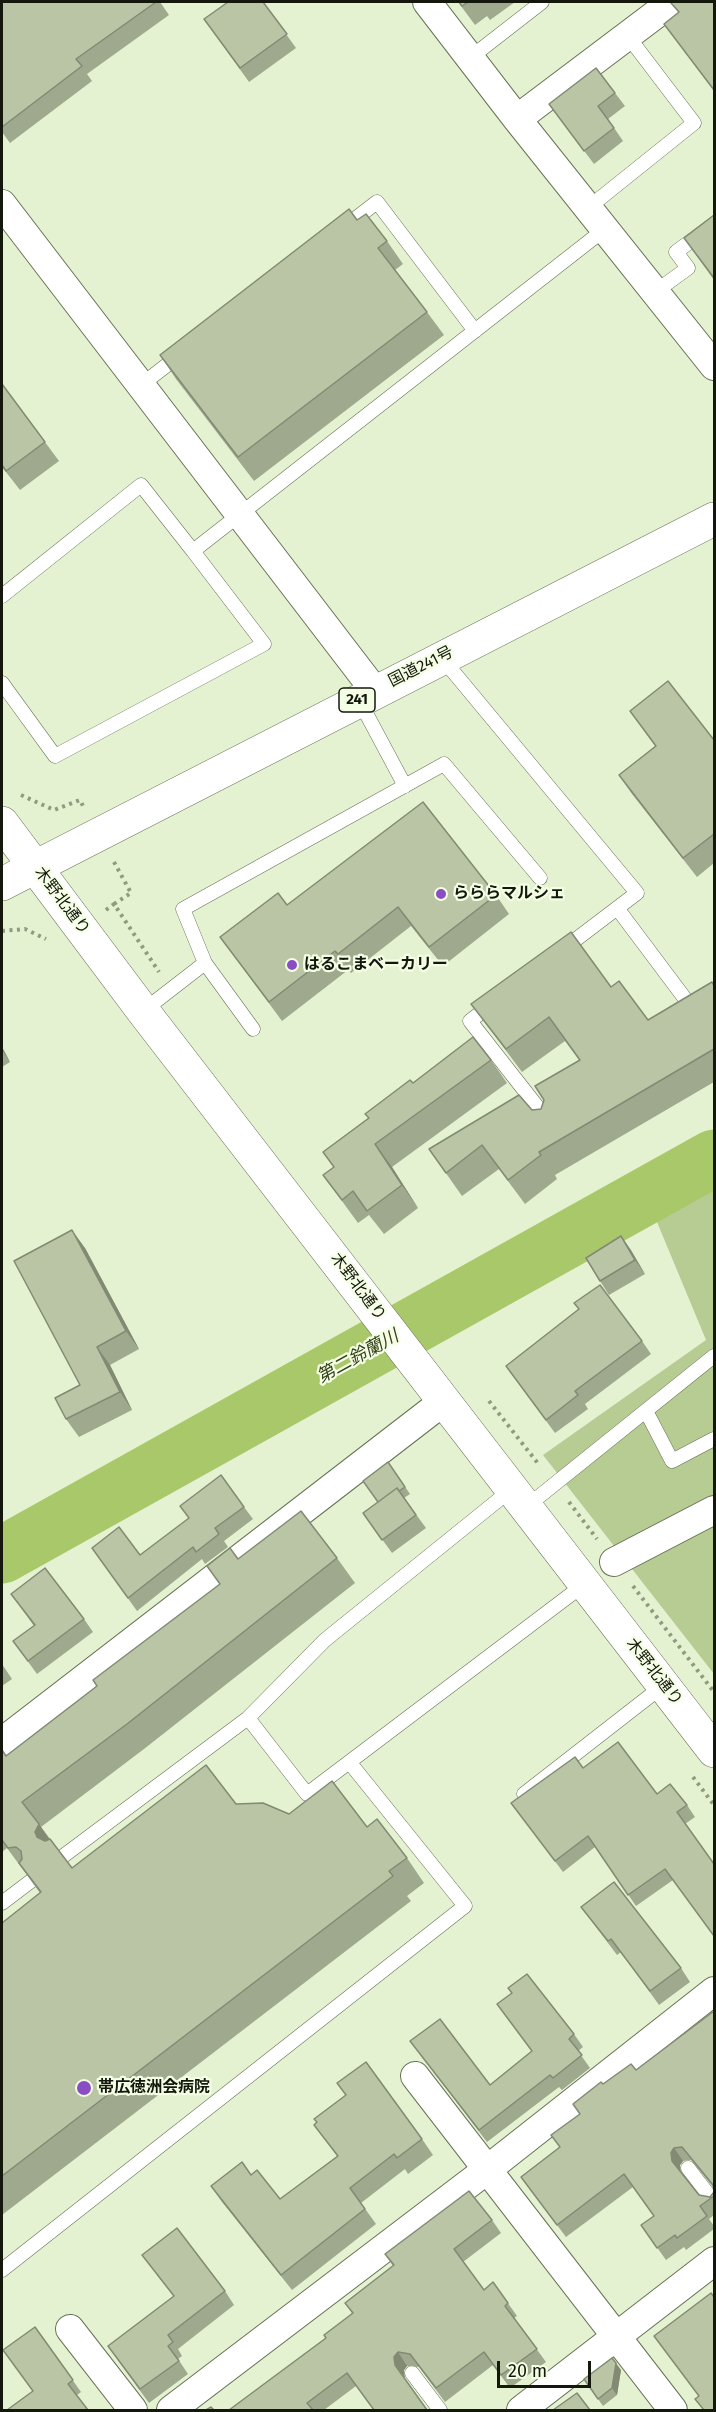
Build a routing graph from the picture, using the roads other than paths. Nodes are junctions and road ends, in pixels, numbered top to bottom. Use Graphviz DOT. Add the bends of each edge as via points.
graph roads {
  1 [pos="427,2"];
  2 [pos="542,2"];
  3 [pos="672,2"];
  4 [pos="627,35"];
  5 [pos="470,58"];
  6 [pos="517,119"];
  7 [pos="2,204"];
  8 [pos="596,219"];
  9 [pos="714,224"];
  10 [pos="330,238"];
  11 [pos="655,292"];
  12 [pos="475,331"];
  13 [pos="194,345"];
  14 [pos="714,366"];
  15 [pos="141,385"];
  16 [pos="239,514"];
  17 [pos="714,519"];
  18 [pos="193,551"];
  19 [pos="2,596"];
  20 [pos="441,657"];
  21 [pos="2,683"];
  22 [pos="367,695"];
  23 [pos="405,786"];
  24 [pos="2,822"];
  25 [pos="36,866"];
  26 [pos="540,879"];
  27 [pos="2,884"];
  28 [pos="616,908"];
  29 [pos="553,957"];
  30 [pos="205,963"];
  31 [pos="507,992"];
  32 [pos="686,1000"];
  33 [pos="143,1011"];
  34 [pos="253,1029"];
  35 [pos="552,1125"];
  36 [pos="714,1356"];
  37 [pos="444,1401"];
  38 [pos="646,1411"];
  39 [pos="714,1439"];
  40 [pos="519,1498"];
  41 [pos="714,1510"];
  42 [pos="614,1562"];
  43 [pos="586,1582"];
  44 [pos="664,1685"];
  45 [pos="248,1718"];
  46 [pos="2,1742"];
  47 [pos="714,1751"];
  48 [pos="350,1763"];
  49 [pos="520,1798"];
  50 [pos="62,1857"];
  51 [pos="31,1881"];
  52 [pos="2,1903"];
  53 [pos="714,1991"];
  54 [pos="415,2076"];
  55 [pos="688,2168"];
  56 [pos="488,2169"];
  57 [pos="714,2202"];
  58 [pos="714,2261"];
  59 [pos="2,2270"];
  60 [pos="70,2329"];
  61 [pos="616,2338"];
  62 [pos="412,2373"];
  63 [pos="133,2410"];
  64 [pos="171,2410"];
  65 [pos="440,2410"];
  66 [pos="521,2410"];
  67 [pos="673,2410"];
  1 -- 5 [label="street"];
  2 -- 5 [label="lane"];
  3 -- 4 [label="street"];
  4 -- 6 [label="street"];
  4 -- 8 [label="lane" via="694,123"];
  5 -- 6 [label="street"];
  6 -- 8 [label="street"];
  7 -- 15 [label="street"];
  8 -- 11 [label="street"];
  8 -- 12 [label="lane"];
  9 -- 11 [label="lane" via="676,252 688,268"];
  10 -- 12 [label="lane" via="377,202"];
  11 -- 14 [label="street"];
  12 -- 16 [label="lane"];
  13 -- 15 [label="lane"];
  15 -- 16 [label="street"];
  16 -- 18 [label="lane"];
  16 -- 22 [label="street"];
  17 -- 20 [label="main road, 国道241号 / 241"];
  18 -- 19 [label="lane" via="141,485"];
  18 -- 21 [label="lane" via="264,644 55,756"];
  20 -- 22 [label="main road, 国道241号 / 241"];
  20 -- 28 [label="lane" via="637,893"];
  22 -- 23 [label="lane"];
  22 -- 25 [label="main road, 国道241号 / 241"];
  23 -- 26 [label="lane" via="444,764"];
  23 -- 30 [label="lane" via="183,909"];
  24 -- 25 [label="main road, 木野北通り"];
  25 -- 27 [label="main road, 国道241号 / 241"];
  25 -- 33 [label="main road, 木野北通り"];
  28 -- 29 [label="lane"];
  28 -- 32 [label="lane"];
  30 -- 33 [label="lane"];
  30 -- 34 [label="lane"];
  31 -- 35 [label="lane" via="470,1021"];
  33 -- 37 [label="main road, 木野北通り"];
  36 -- 38 [label="lane"];
  37 -- 40 [label="main road, 木野北通り"];
  37 -- 46 [label="street"];
  38 -- 39 [label="lane" via="672,1461"];
  38 -- 40 [label="lane" via="555,1484"];
  40 -- 43 [label="main road, 木野北通り"];
  40 -- 45 [label="lane" via="325,1640"];
  41 -- 42 [label="street"];
  43 -- 44 [label="main road, 木野北通り"];
  43 -- 48 [label="lane"];
  44 -- 47 [label="main road, 木野北通り"];
  44 -- 49 [label="lane"];
  45 -- 48 [label="lane" via="308,1794"];
  45 -- 50 [label="lane"];
  48 -- 59 [label="lane" via="465,1906"];
  51 -- 52 [label="lane"];
  53 -- 56 [label="street"];
  54 -- 56 [label="street"];
  55 -- 57 [label="lane"];
  56 -- 61 [label="street"];
  56 -- 64 [label="street"];
  58 -- 61 [label="street"];
  60 -- 63 [label="street"];
  61 -- 66 [label="street"];
  61 -- 67 [label="street"];
  62 -- 65 [label="lane"];
}
